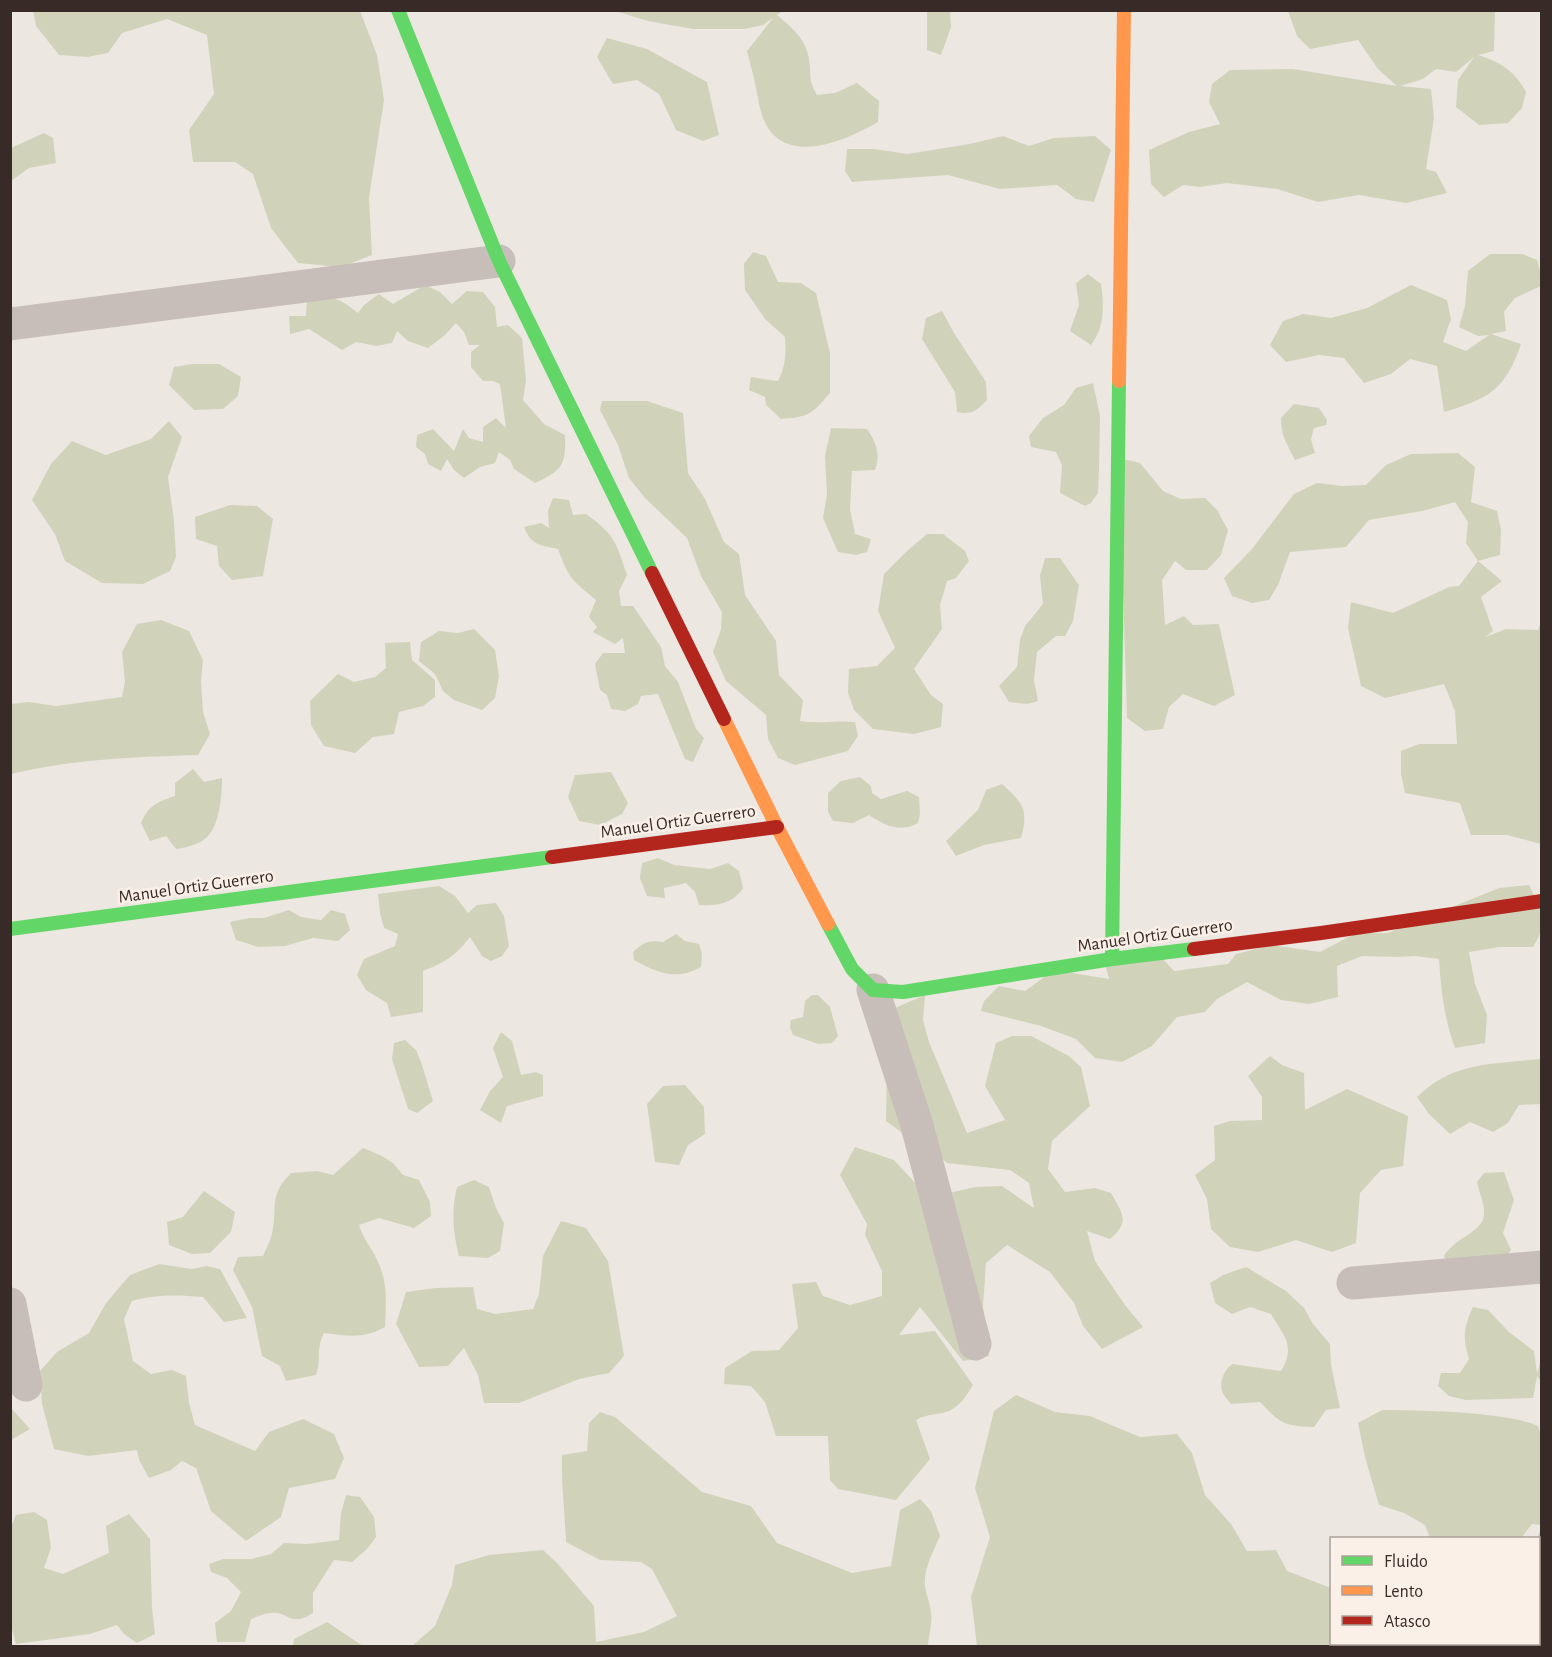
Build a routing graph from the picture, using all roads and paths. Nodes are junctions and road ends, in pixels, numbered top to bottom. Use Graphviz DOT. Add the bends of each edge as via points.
graph roads {
  1 [pos="398,10"];
  2 [pos="1124,10"];
  3 [pos="499,261"];
  4 [pos="10,324"];
  5 [pos="777,827"];
  6 [pos="1542,902"];
  7 [pos="10,929"];
  8 [pos="1112,959"];
  9 [pos="873,990"];
  10 [pos="1542,1267"];
  11 [pos="1353,1283"];
  12 [pos="10,1304"];
  13 [pos="975,1344"];
  14 [pos="26,1384"];
  1 -- 3 [label="street"];
  2 -- 8 [label="street"];
  3 -- 4 [label="street"];
  3 -- 5 [label="street"];
  5 -- 7 [label="street, Manuel Ortiz Guerrero"];
  5 -- 9 [label="street, Manuel Ortiz Guerrero" via="852,969"];
  6 -- 8 [label="street, Manuel Ortiz Guerrero"];
  8 -- 9 [label="street, Manuel Ortiz Guerrero" via="903,992"];
  9 -- 13 [label="street" via="916,1122"];
  10 -- 11 [label="street"];
  12 -- 14 [label="street"];
}
